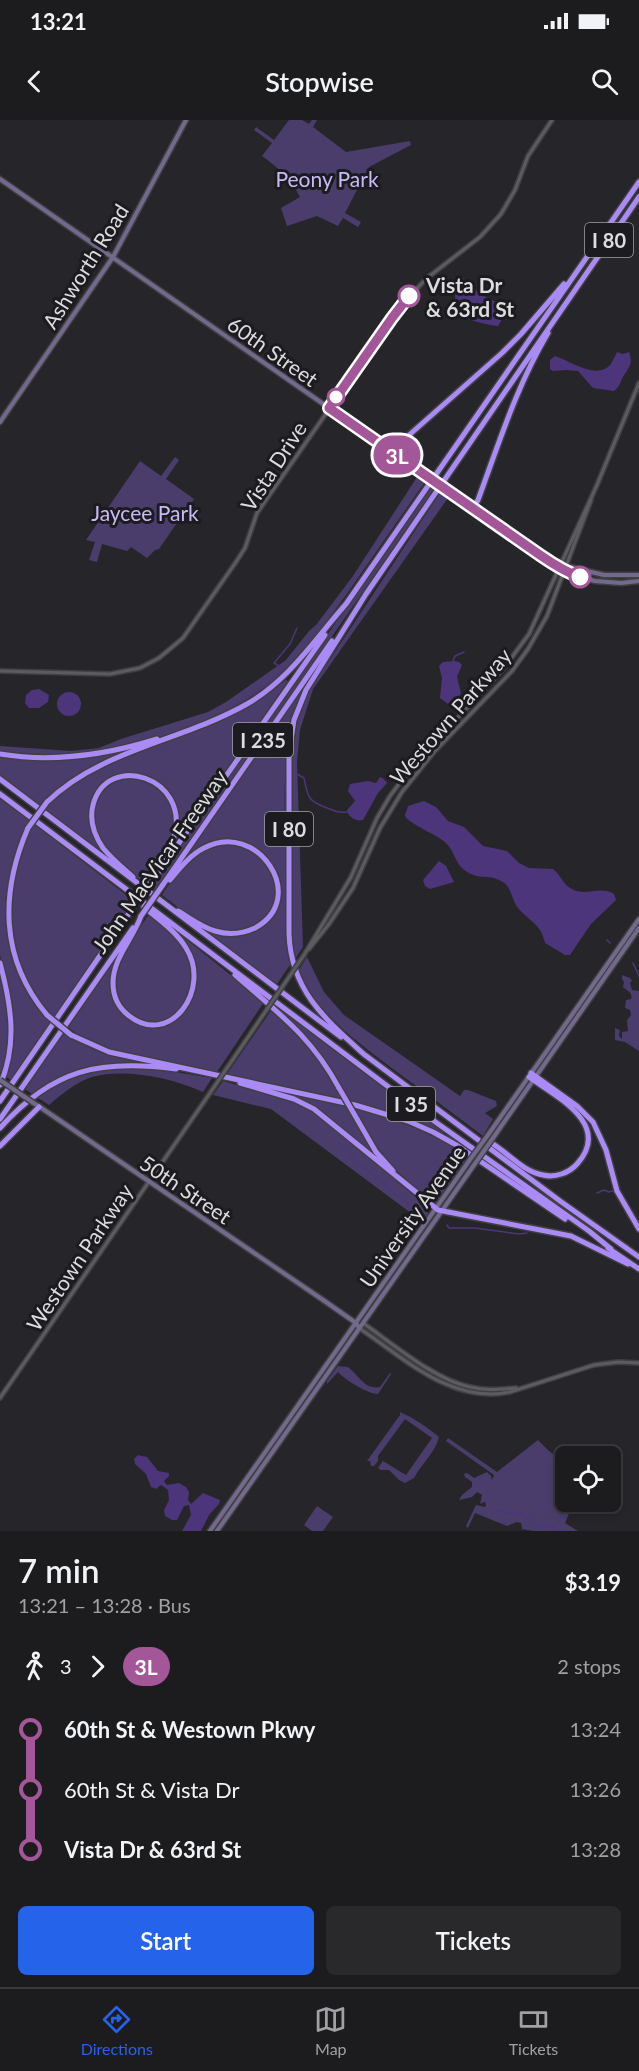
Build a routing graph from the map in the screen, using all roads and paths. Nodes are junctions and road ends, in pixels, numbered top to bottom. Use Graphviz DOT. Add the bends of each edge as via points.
graph roads {
  1 [pos="186,120"];
  2 [pos="552,120"];
  3 [pos="0,179"];
  4 [pos="639,182"];
  5 [pos="639,196"];
  6 [pos="113,257"];
  7 [pos="581,265"];
  8 [pos="579,283"];
  9 [pos="639,383"];
  10 [pos="329,408"];
  11 [pos="0,422"];
  12 [pos="391,451"];
  13 [pos="597,485"];
  14 [pos="473,508"];
  15 [pos="566,566"];
  16 [pos="559,567"];
  17 [pos="563,572"];
  18 [pos="639,575"];
  19 [pos="639,581"];
  20 [pos="366,594"];
  21 [pos="346,604"];
  22 [pos="0,671"];
  23 [pos="185,731"];
  24 [pos="0,754"];
  25 [pos="0,779"];
  26 [pos="0,794"];
  27 [pos="111,878"];
  28 [pos="152,879"];
  29 [pos="162,886"];
  30 [pos="142,887"];
  31 [pos="154,897"];
  32 [pos="141,916"];
  33 [pos="639,919"];
  34 [pos="639,928"];
  35 [pos="214,955"];
  36 [pos="304,955"];
  37 [pos="0,963"];
  38 [pos="366,1056"];
  39 [pos="200,1071"];
  40 [pos="213,1074"];
  41 [pos="532,1077"];
  42 [pos="0,1080"];
  43 [pos="0,1085"];
  44 [pos="0,1101"];
  45 [pos="37,1105"];
  46 [pos="0,1119"];
  47 [pos="0,1128"];
  48 [pos="475,1137"];
  49 [pos="0,1146"];
  50 [pos="149,1182"];
  51 [pos="417,1194"];
  52 [pos="438,1210"];
  53 [pos="639,1229"];
  54 [pos="610,1249"];
  55 [pos="639,1257"];
  56 [pos="639,1269"];
  57 [pos="356,1323"];
  58 [pos="363,1323"];
  59 [pos="359,1328"];
  60 [pos="639,1363"];
  61 [pos="518,1388"];
  62 [pos="0,1398"];
  63 [pos="210,1531"];
  64 [pos="217,1531"];
  1 -- 6 [label="main road, Ashworth Road"];
  2 -- 10 [label="street, Vista Drive" via="528,156 511,198 495,221 408,297"];
  3 -- 6 [label="main road, 60th Street"];
  4 -- 7 [label="highway, I 80"];
  5 -- 8 [label="highway, I 80"];
  6 -- 10 [label="main road, 60th Street"];
  6 -- 11 [label="main road, Ashworth Road"];
  7 -- 12 [label="highway" via="502,353"];
  7 -- 21 [label="highway, I 80"];
  8 -- 14 [label="highway" via="537,351 517,393"];
  8 -- 20 [label="highway, I 80"];
  9 -- 13 [label="street, Westown Parkway"];
  10 -- 12 [label="main road, 60th Street"];
  10 -- 22 [label="street, Vista Drive" via="257,513 241,554 179,641 159,658 140,668 110,675"];
  12 -- 14 [label="main road, 60th Street, bridge"];
  13 -- 15 [label="street, Westown Parkway"];
  13 -- 16 [label="street, Westown Parkway"];
  14 -- 16 [label="main road, 60th Street"];
  15 -- 16 [label="main road"];
  15 -- 17 [label="street, Westown Parkway"];
  15 -- 18 [label="main road" via="604,575"];
  16 -- 17 [label="main road, 60th Street"];
  16 -- 36 [label="street, Westown Parkway" via="519,650 390,796 376,818 351,877"];
  17 -- 19 [label="main road" via="595,581"];
  17 -- 36 [label="street, Westown Parkway" via="547,616 528,649 402,792 380,828 353,888"];
  20 -- 29 [label="highway, John MacVicar Freeway / I 235"];
  20 -- 38 [label="highway, I 80" via="306,690 294,720 289,760 289,934 294,968 308,997"];
  21 -- 23 [label="highway, I 80" via="275,684 246,705"];
  21 -- 28 [label="highway, John MacVicar Freeway / I 235"];
  23 -- 24 [label="highway" via="128,748 65,758"];
  23 -- 39 [label="highway, I 80, bridge" via="85,772 47,802 17,851 8,882 7,930 14,962 33,997 71,1035 109,1052"];
  25 -- 30 [label="highway"];
  26 -- 27 [label="highway, I 35"];
  27 -- 32 [label="highway" via="178,937 194,966 195,986 186,1006 171,1020 154,1024 137,1021 123,1011 113,988 116,965"];
  27 -- 35 [label="highway, I 35"];
  28 -- 30 [label="highway" via="174,836 173,806 154,781 140,776 119,778 98,794 92,808 93,827 104,849"];
  28 -- 44 [label="highway, John MacVicar Freeway / I 235, bridge"];
  29 -- 31 [label="highway" via="193,855 209,846 229,842 250,847 265,858 275,873 278,891 268,917 257,927 235,934 207,928"];
  29 -- 32 [label="highway, John MacVicar Freeway / I 235, bridge"];
  30 -- 31 [label="highway"];
  31 -- 38 [label="highway"];
  32 -- 46 [label="highway, John MacVicar Freeway / I 235"];
  33 -- 41 [label="main road, University Avenue"];
  34 -- 41 [label="main road, University Avenue"];
  35 -- 51 [label="highway, bridge" via="303,1035 318,1053 376,1152"];
  35 -- 54 [label="highway, I 35"];
  36 -- 50 [label="street, Westown Parkway, bridge"];
  37 -- 43 [label="highway" via="12,1029"];
  38 -- 48 [label="highway, I 80"];
  39 -- 40 [label="highway, I 80"];
  39 -- 47 [label="highway" via="119,1066 81,1072 33,1096"];
  40 -- 51 [label="highway" via="314,1109"];
  40 -- 54 [label="highway, I 80" via="377,1110 420,1126 458,1146"];
  41 -- 48 [label="highway" via="575,1110 584,1123 586,1146 575,1166 560,1175 538,1174 490,1142"];
  41 -- 52 [label="main road, University Avenue, bridge" via="488,1134"];
  41 -- 52 [label="main road, University Avenue, bridge" via="474,1165"];
  41 -- 53 [label="highway" via="577,1106 593,1122 606,1150 617,1191"];
  42 -- 45 [label="main road, 50th Street, bridge"];
  45 -- 49 [label="highway"];
  45 -- 50 [label="main road, 50th Street"];
  48 -- 55 [label="highway, I 80"];
  50 -- 57 [label="main road, 50th Street"];
  50 -- 62 [label="street, Westown Parkway"];
  51 -- 52 [label="highway"];
  52 -- 56 [label="highway" via="571,1236"];
  52 -- 57 [label="main road, University Avenue"];
  52 -- 58 [label="main road, University Avenue"];
  54 -- 56 [label="highway, I 80"];
  57 -- 58 [label="main road"];
  57 -- 59 [label="main road"];
  57 -- 63 [label="main road, University Avenue"];
  58 -- 59 [label="main road, University Avenue"];
  58 -- 61 [label="street" via="456,1384 486,1389"];
  59 -- 61 [label="street" via="454,1389 486,1395"];
  59 -- 64 [label="main road, University Avenue"];
  60 -- 61 [label="street" via="602,1363"];
}
